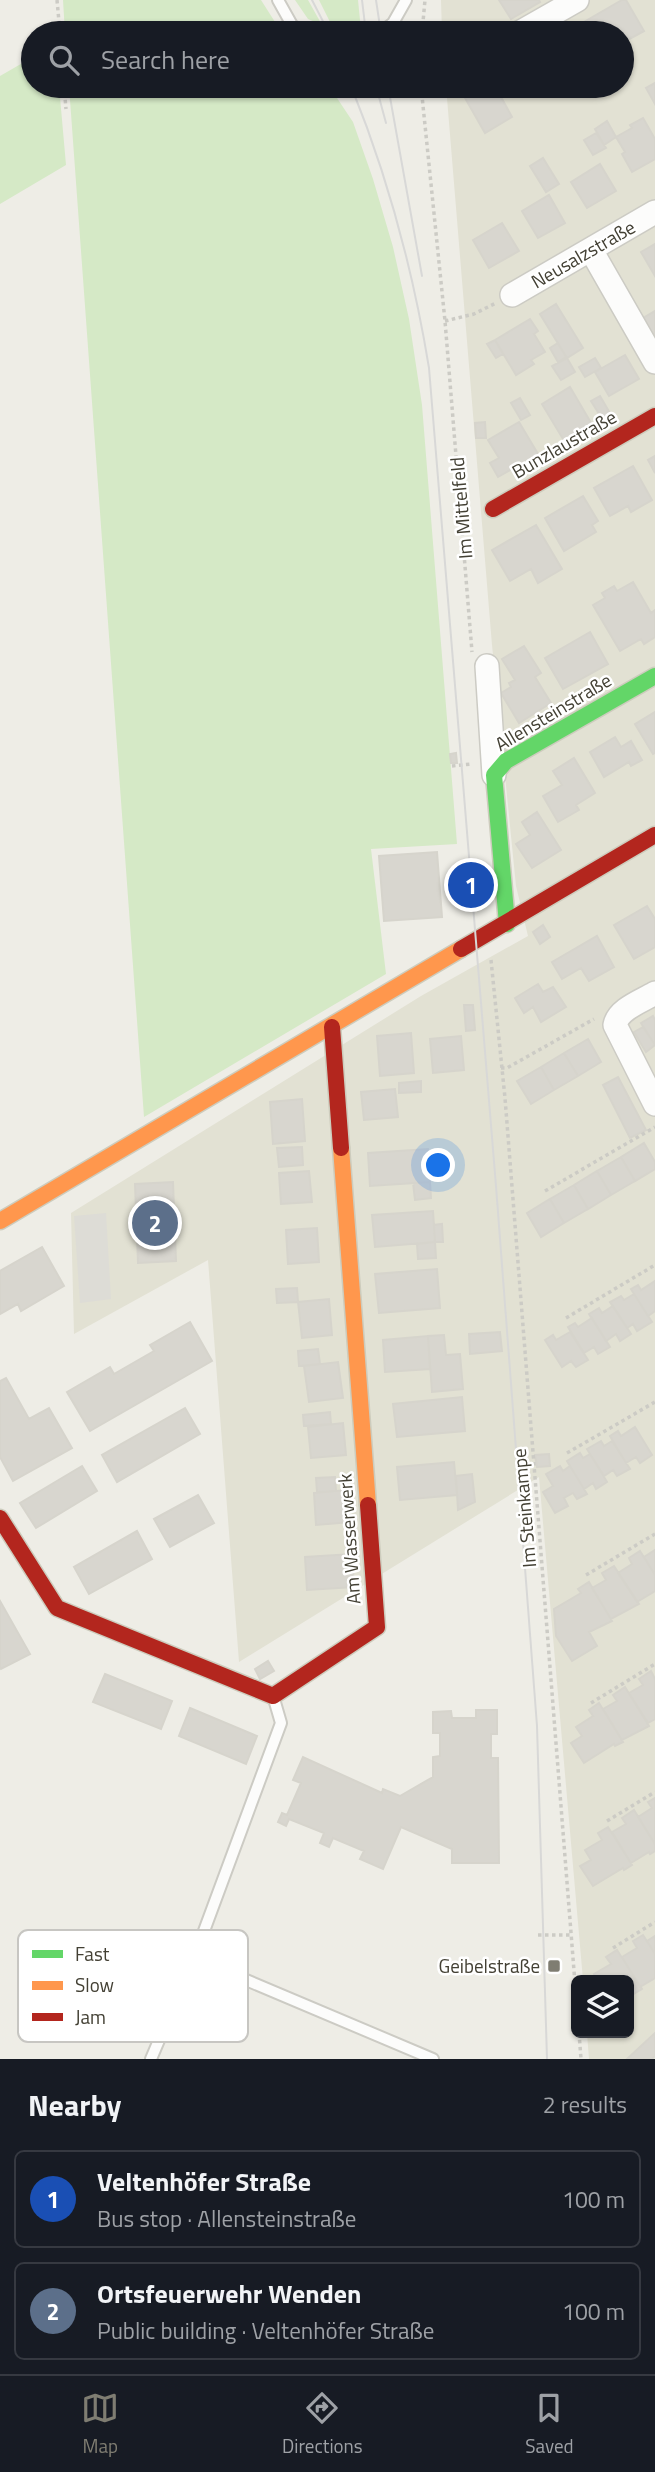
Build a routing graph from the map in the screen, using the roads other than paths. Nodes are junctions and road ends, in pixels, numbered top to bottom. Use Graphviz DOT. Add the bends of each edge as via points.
graph roads {
  1 [pos="278,0"];
  2 [pos="406,0"];
  3 [pos="577,0"];
  4 [pos="290,21"];
  5 [pos="394,21"];
  6 [pos="544,21"];
  7 [pos="655,212"];
  8 [pos="590,250"];
  9 [pos="512,295"];
  10 [pos="655,362"];
  11 [pos="655,416"];
  12 [pos="493,509"];
  13 [pos="480,662"];
  14 [pos="655,676"];
  15 [pos="494,775"];
  16 [pos="655,835"];
  17 [pos="507,923"];
  18 [pos="655,993"];
  19 [pos="332,1027"];
  20 [pos="655,1104"];
  21 [pos="0,1221"];
  22 [pos="0,1518"];
  23 [pos="273,1696"];
  24 [pos="204,1930"];
  25 [pos="248,1981"];
  26 [pos="158,2042"];
  27 [pos="151,2059"];
  28 [pos="433,2059"];
  1 -- 4 [label="lane"];
  2 -- 5 [label="lane"];
  3 -- 6 [label="street"];
  7 -- 8 [label="street, Neusalzstraße"];
  8 -- 9 [label="street, Neusalzstraße"];
  8 -- 10 [label="street"];
  11 -- 12 [label="street, Bunzlaustraße"];
  13 -- 15 [label="street"];
  14 -- 15 [label="street, Allensteinstraße" via="506,761"];
  15 -- 17 [label="street, Allensteinstraße"];
  16 -- 17 [label="street"];
  17 -- 19 [label="street"];
  18 -- 20 [label="street" via="616,1018 615,1025"];
  19 -- 21 [label="street"];
  19 -- 23 [label="street, Am Wasserwerk" via="377,1628"];
  22 -- 23 [label="street" via="57,1608"];
  23 -- 24 [label="lane" via="281,1723"];
  25 -- 28 [label="lane"];
  26 -- 27 [label="lane"];
}
